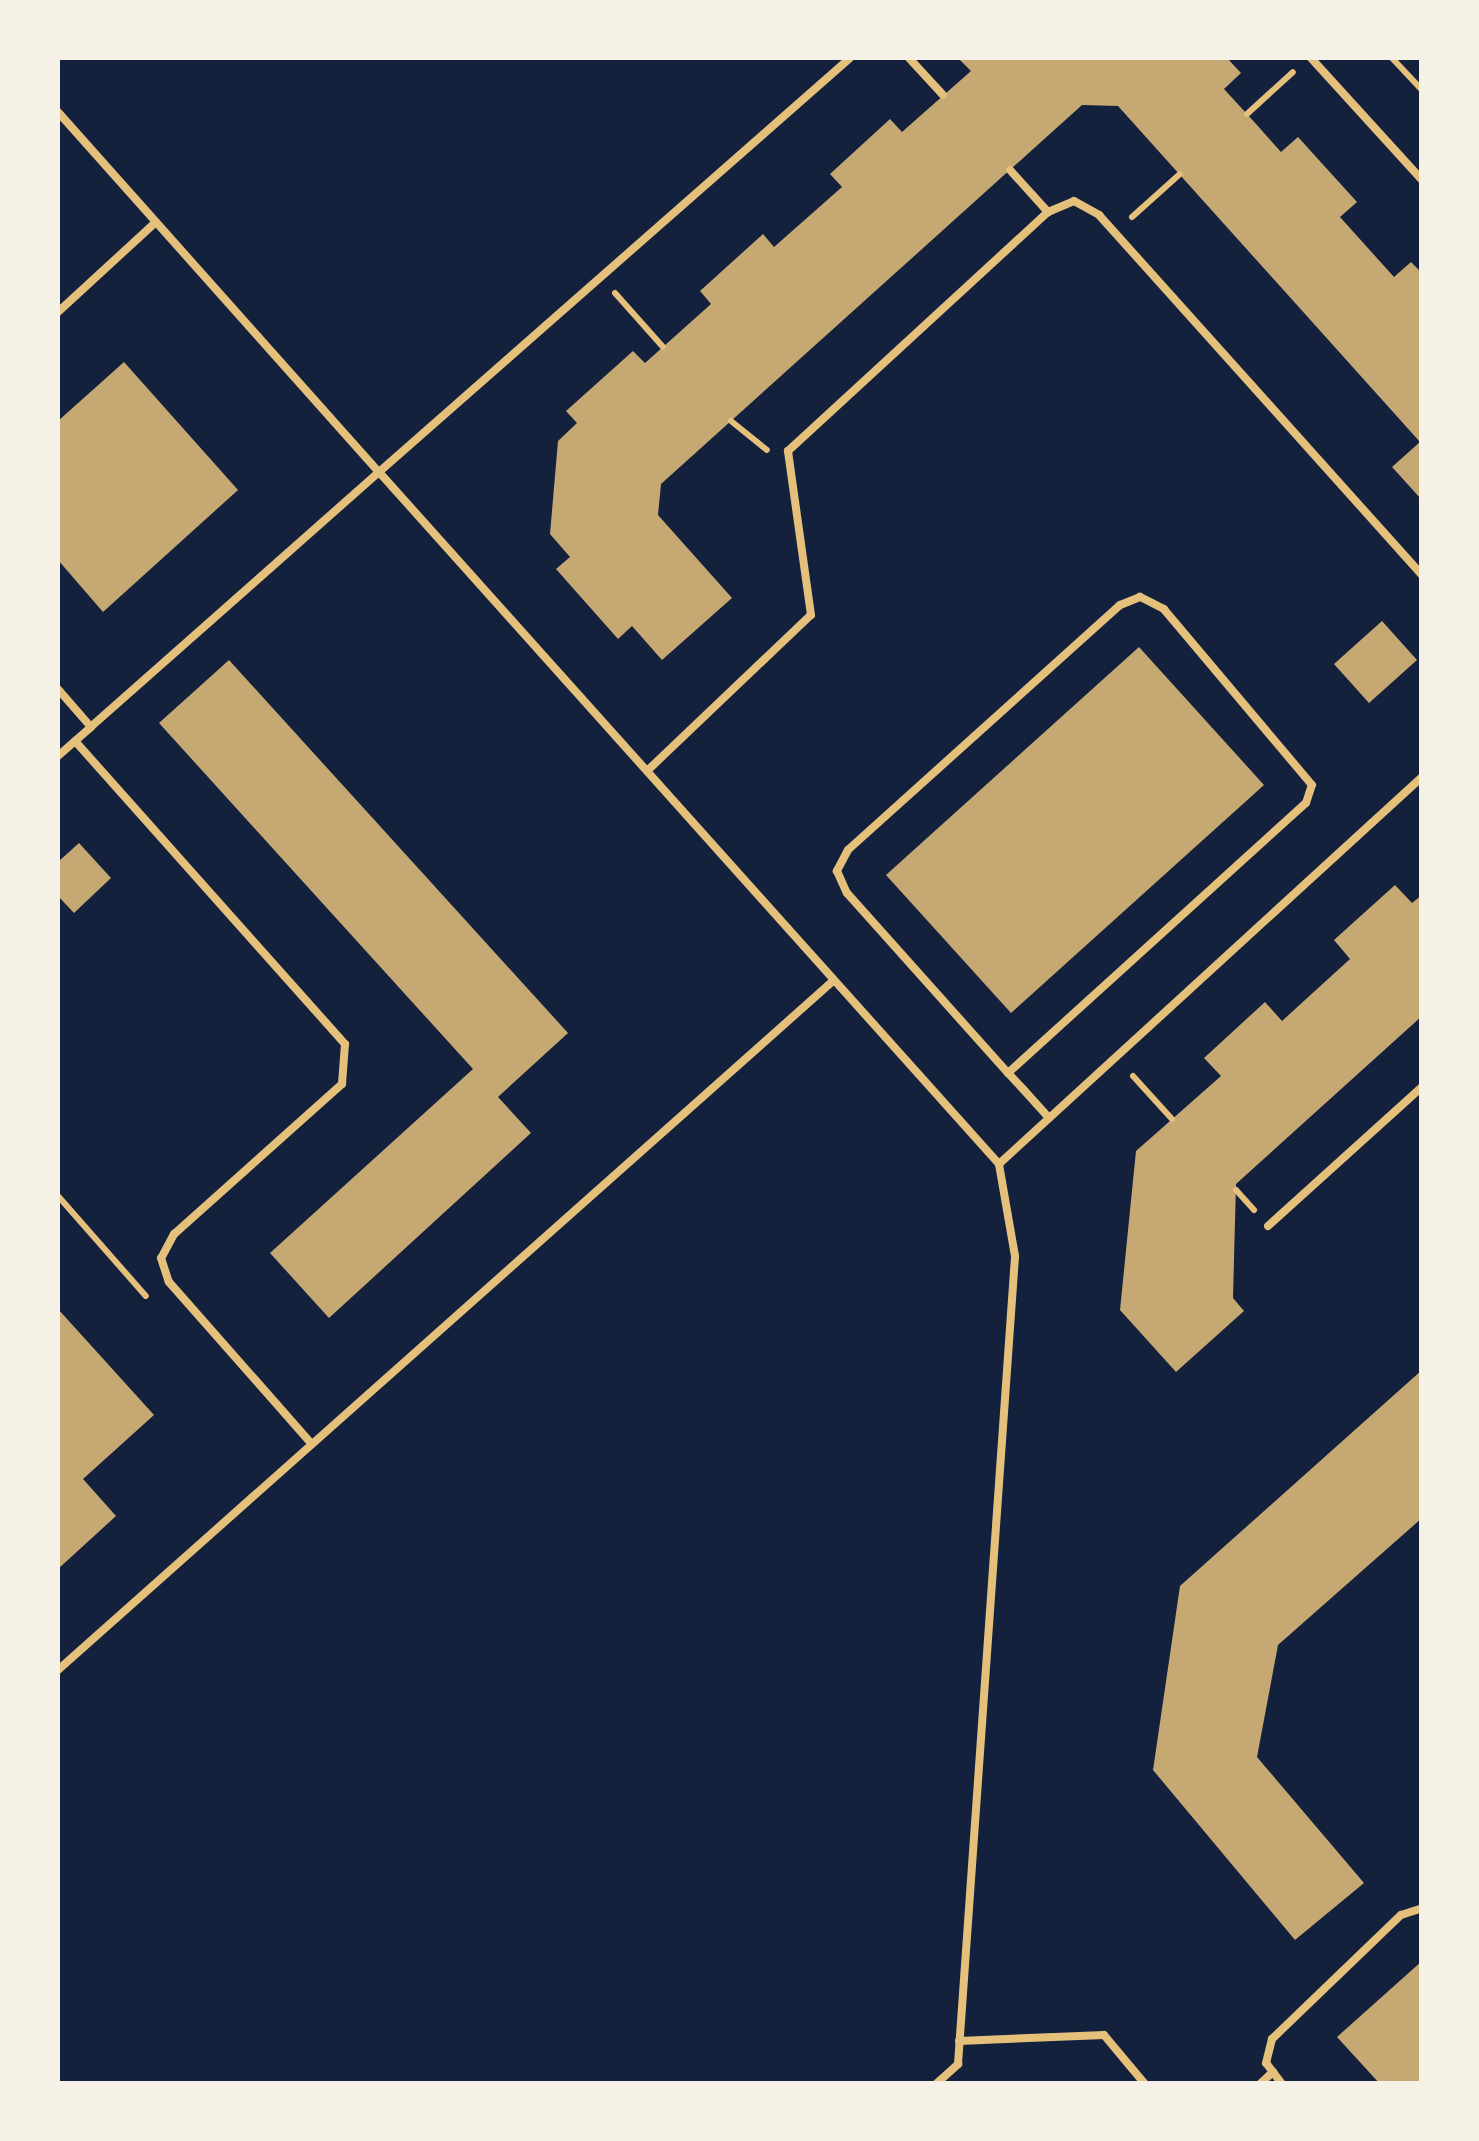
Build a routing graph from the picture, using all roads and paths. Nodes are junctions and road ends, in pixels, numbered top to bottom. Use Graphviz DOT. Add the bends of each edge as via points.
graph roads {
  1 [pos="850,58"];
  2 [pos="909,58"];
  3 [pos="1310,58"];
  4 [pos="1392,58"];
  5 [pos="1422,90"];
  6 [pos="944,95"];
  7 [pos="58,112"];
  8 [pos="1246,114"];
  9 [pos="1010,170"];
  10 [pos="1180,174"];
  11 [pos="1422,180"];
  12 [pos="1048,212"];
  13 [pos="156,222"];
  14 [pos="1114,232"];
  15 [pos="601,277"];
  16 [pos="58,312"];
  17 [pos="664,346"];
  18 [pos="730,422"];
  19 [pos="788,451"];
  20 [pos="380,472"];
  21 [pos="1422,575"];
  22 [pos="58,689"];
  23 [pos="91,726"];
  24 [pos="75,741"];
  25 [pos="58,756"];
  26 [pos="647,771"];
  27 [pos="1422,777"];
  28 [pos="834,980"];
  29 [pos="1116,1057"];
  30 [pos="1008,1073"];
  31 [pos="1422,1087"];
  32 [pos="1049,1118"];
  33 [pos="1172,1120"];
  34 [pos="998,1164"];
  35 [pos="1268,1226"];
  36 [pos="312,1444"];
  37 [pos="58,1670"];
  38 [pos="1422,1908"];
  39 [pos="959,2041"];
  40 [pos="1273,2072"];
  41 [pos="936,2084"];
  42 [pos="1145,2084"];
  43 [pos="1260,2084"];
  44 [pos="1282,2084"];
  1 -- 15 [label="lane"];
  2 -- 6 [label="lane"];
  3 -- 8 [label="path"];
  3 -- 11 [label="lane"];
  4 -- 5 [label="path"];
  7 -- 13 [label="lane"];
  9 -- 12 [label="lane"];
  10 -- 14 [label="path"];
  12 -- 14 [label="lane" via="1074,202"];
  12 -- 19 [label="lane"];
  13 -- 16 [label="lane"];
  13 -- 20 [label="lane"];
  14 -- 21 [label="lane"];
  15 -- 17 [label="path"];
  15 -- 20 [label="lane"];
  18 -- 19 [label="path" via="756,450"];
  19 -- 26 [label="lane" via="811,615"];
  20 -- 23 [label="lane"];
  20 -- 26 [label="lane"];
  22 -- 23 [label="lane"];
  23 -- 24 [label="lane"];
  24 -- 25 [label="lane"];
  24 -- 36 [label="lane" via="344,1044 342,1084 174,1234 161,1258 169,1282"];
  26 -- 28 [label="lane"];
  27 -- 29 [label="lane"];
  28 -- 34 [label="lane"];
  28 -- 36 [label="lane"];
  29 -- 32 [label="lane"];
  29 -- 33 [label="path"];
  30 -- 30 [label="lane" via="847,894 837,871 848,850 1120,604 1140,598 1164,609 1312,785 1306,803"];
  30 -- 32 [label="lane"];
  31 -- 35 [label="lane"];
  32 -- 34 [label="lane"];
  34 -- 39 [label="lane" via="1016,1256"];
  36 -- 37 [label="lane"];
  38 -- 40 [label="lane" via="1401,1916 1272,2040"];
  39 -- 41 [label="lane" via="958,2064"];
  39 -- 42 [label="lane" via="1104,2035"];
  40 -- 43 [label="lane"];
  40 -- 44 [label="lane"];
}
